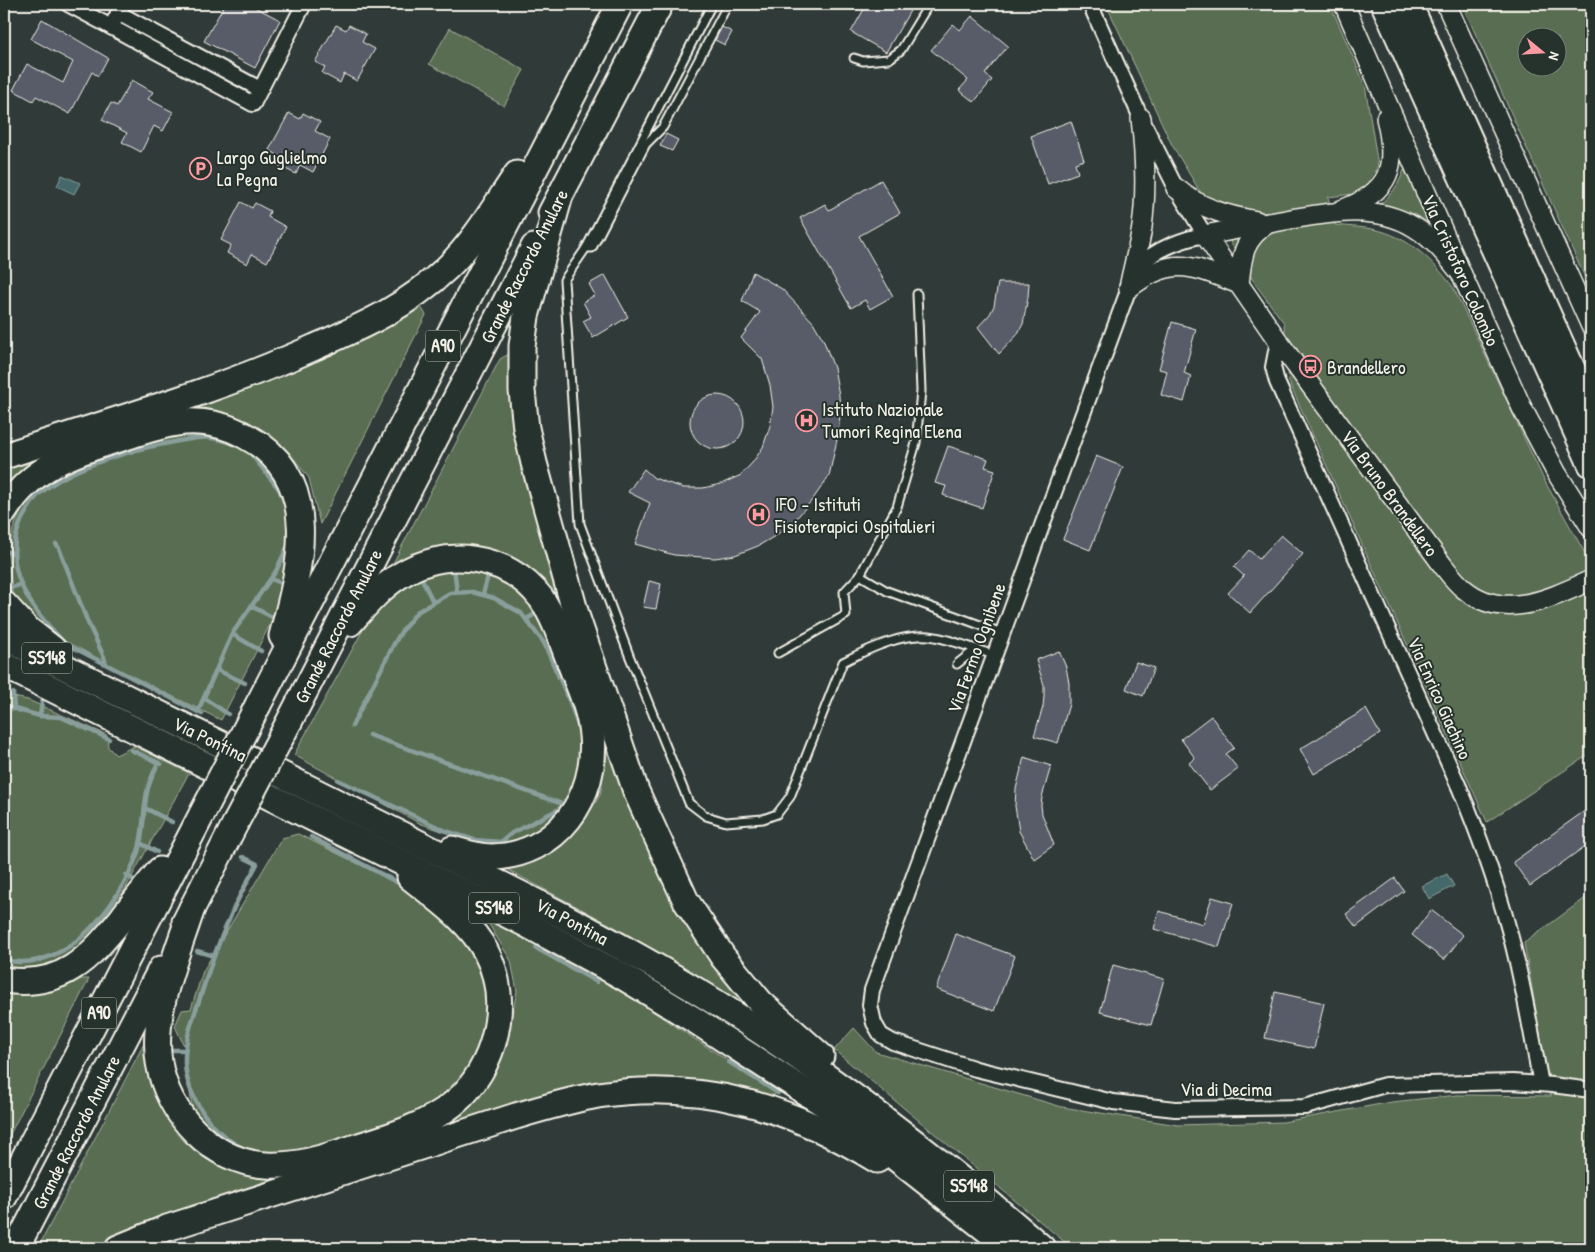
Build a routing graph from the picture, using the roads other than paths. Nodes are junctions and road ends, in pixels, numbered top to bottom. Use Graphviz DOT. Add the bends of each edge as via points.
graph roads {
  1 [pos="68,4"];
  2 [pos="304,4"];
  3 [pos="620,4"];
  4 [pos="660,4"];
  5 [pos="712,4"];
  6 [pos="728,4"];
  7 [pos="929,4"];
  8 [pos="1090,4"];
  9 [pos="1344,4"];
  10 [pos="1384,4"];
  11 [pos="1409,4"];
  12 [pos="1446,4"];
  13 [pos="120,8"];
  14 [pos="110,27"];
  15 [pos="854,58"];
  16 [pos="1375,72"];
  17 [pos="584,74"];
  18 [pos="260,89"];
  19 [pos="1141,118"];
  20 [pos="1176,188"];
  21 [pos="559,199"];
  22 [pos="1335,212"];
  23 [pos="1268,223"];
  24 [pos="1205,235"];
  25 [pos="586,248"];
  26 [pos="1462,275"];
  27 [pos="1239,284"];
  28 [pos="1129,288"];
  29 [pos="917,294"];
  30 [pos="1591,326"];
  31 [pos="1278,341"];
  32 [pos="1591,411"];
  33 [pos="4,456"];
  34 [pos="1591,464"];
  35 [pos="4,512"];
  36 [pos="1591,528"];
  37 [pos="860,575"];
  38 [pos="1591,580"];
  39 [pos="4,604"];
  40 [pos="1002,633"];
  41 [pos="4,637"];
  42 [pos="976,649"];
  43 [pos="778,653"];
  44 [pos="994,654"];
  45 [pos="957,664"];
  46 [pos="4,665"];
  47 [pos="90,679"];
  48 [pos="4,685"];
  49 [pos="308,685"];
  50 [pos="262,696"];
  51 [pos="91,708"];
  52 [pos="375,821"];
  53 [pos="197,822"];
  54 [pos="372,848"];
  55 [pos="192,908"];
  56 [pos="4,980"];
  57 [pos="874,1024"];
  58 [pos="1541,1084"];
  59 [pos="1591,1090"];
  60 [pos="894,1127"];
  61 [pos="4,1197"];
  62 [pos="954,1203"];
  63 [pos="16,1248"];
  64 [pos="118,1248"];
  65 [pos="1010,1248"];
  66 [pos="1042,1248"];
  1 -- 14 [label="street"];
  2 -- 18 [label="street"];
  3 -- 17 [label="highway, Grande Raccordo Anulare / A90"];
  4 -- 21 [label="highway, Grande Raccordo Anulare / A90"];
  5 -- 25 [label="lane"];
  6 -- 25 [label="lane" via="663,127 646,144 592,248"];
  7 -- 15 [label="lane" via="901,50 889,58 864,62"];
  8 -- 19 [label="street"];
  9 -- 16 [label="main road, Via Cristoforo Colombo"];
  10 -- 34 [label="highway, Via Cristoforo Colombo"];
  11 -- 32 [label="highway"];
  12 -- 30 [label="main road"];
  13 -- 14 [label="street"];
  13 -- 18 [label="street"];
  14 -- 18 [label="street" via="253,104"];
  16 -- 22 [label="main road" via="1391,142 1390,168 1369,197"];
  16 -- 26 [label="main road, Via Cristoforo Colombo"];
  17 -- 33 [label="highway" via="473,239 409,300 363,326 274,365"];
  17 -- 50 [label="highway, Grande Raccordo Anulare / A90"];
  19 -- 20 [label="street"];
  19 -- 28 [label="main road" via="1143,212"];
  20 -- 23 [label="main road" via="1192,201 1213,211"];
  20 -- 24 [label="street"];
  21 -- 49 [label="highway, Grande Raccordo Anulare / A90"];
  21 -- 60 [label="highway" via="524,328 522,391 526,428 577,618 636,791 686,901 724,957 760,1003 869,1097"];
  22 -- 23 [label="main road"];
  22 -- 26 [label="main road" via="1382,214 1413,226 1434,243"];
  23 -- 24 [label="main road"];
  23 -- 27 [label="main road" via="1257,230 1246,244"];
  24 -- 27 [label="main road, Via Bruno Brandellero"];
  24 -- 28 [label="street, Via Fermo Ognibene" via="1189,238 1149,258 1139,267"];
  25 -- 42 [label="lane" via="564,280 580,524 689,804 706,816 726,822 763,819 777,814 790,797 843,662 905,637 933,636"];
  26 -- 36 [label="main road, Via Cristoforo Colombo" via="1531,427"];
  27 -- 28 [label="main road" via="1202,270 1177,265 1150,273"];
  27 -- 31 [label="main road, Via Bruno Brandellero"];
  28 -- 40 [label="street, Via Fermo Ognibene"];
  29 -- 37 [label="lane" via="921,391 916,443 897,507"];
  31 -- 38 [label="main road, Via Bruno Brandellero" via="1441,563 1465,590 1487,602 1518,606"];
  31 -- 58 [label="street, Via Enrico Giachino" via="1273,366 1277,382 1460,789 1487,859 1516,956"];
  35 -- 50 [label="highway" via="26,482 50,466 98,445 165,425 211,423 255,440 288,475 300,518 297,575"];
  37 -- 40 [label="lane" via="887,591"];
  37 -- 43 [label="lane" via="844,592 846,615"];
  39 -- 47 [label="highway" via="26,628"];
  40 -- 44 [label="street, Via Fermo Ognibene"];
  41 -- 47 [label="highway, Via Pontina / SS148"];
  42 -- 44 [label="lane"];
  42 -- 45 [label="lane"];
  44 -- 57 [label="street, Via Fermo Ognibene" via="872,990 870,1005"];
  46 -- 51 [label="highway, Via Pontina / SS148"];
  47 -- 52 [label="highway, Via Pontina / SS148"];
  48 -- 51 [label="highway"];
  49 -- 52 [label="highway" via="349,624 373,598 407,570 439,559 465,558 502,568 532,588 552,618 587,708 592,736 592,764 585,791 577,808 561,828 534,847 493,857 449,848"];
  49 -- 55 [label="highway, Grande Raccordo Anulare / A90, bridge"];
  50 -- 53 [label="highway, Grande Raccordo Anulare / A90, bridge"];
  51 -- 54 [label="highway, Via Pontina / SS148"];
  52 -- 60 [label="highway, Via Pontina / SS148" via="527,897 706,997 802,1059"];
  53 -- 56 [label="highway" via="105,939 84,960 40,981"];
  53 -- 61 [label="highway, Grande Raccordo Anulare / A90"];
  54 -- 55 [label="highway" via="455,914 476,936 496,974 499,1018 480,1072 464,1094 421,1123 371,1142 303,1162 261,1164 222,1152 190,1127 162,1079 157,1044 164,995"];
  54 -- 62 [label="highway, Via Pontina / SS148" via="524,923 663,1000 824,1104"];
  55 -- 63 [label="highway, Grande Raccordo Anulare / A90"];
  57 -- 58 [label="street, Via di Decima" via="881,1035 893,1042 976,1069 1113,1102 1175,1109 1305,1107 1385,1085"];
  58 -- 59 [label="street, Via di Decima"];
  60 -- 66 [label="highway, Via Pontina / SS148"];
  62 -- 64 [label="highway" via="912,1183 833,1135 787,1114 749,1102 664,1090 577,1100 516,1116 167,1228"];
  62 -- 65 [label="highway, Via Pontina / SS148"];
}
